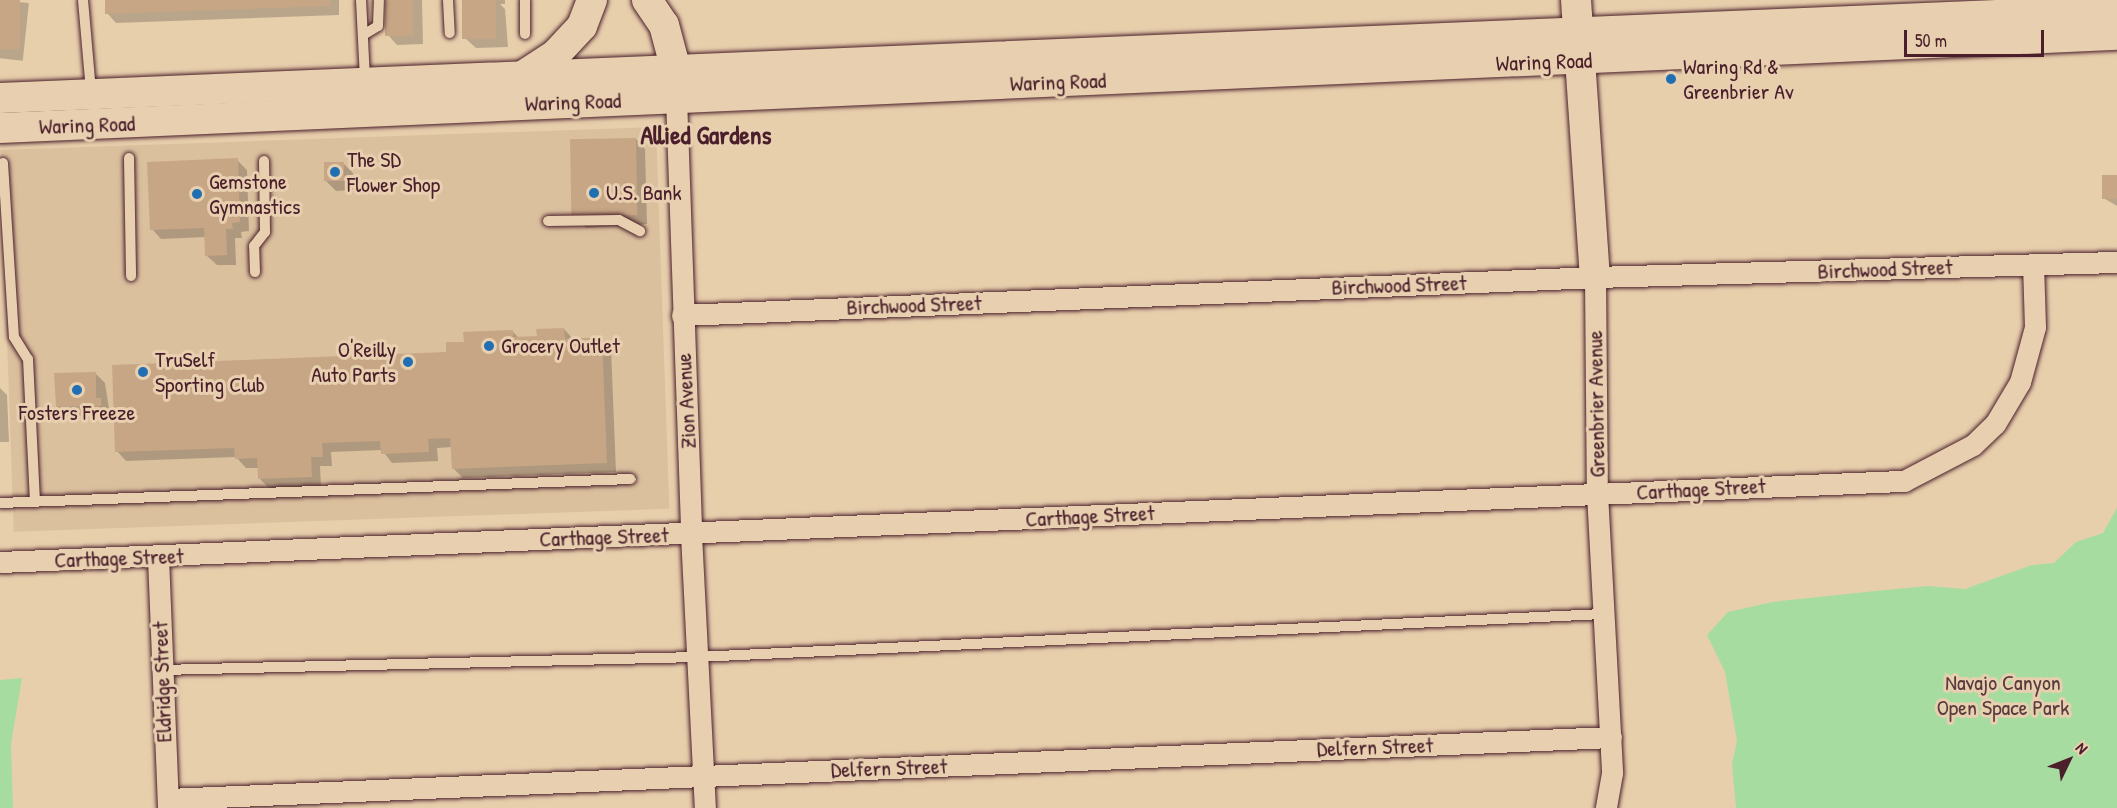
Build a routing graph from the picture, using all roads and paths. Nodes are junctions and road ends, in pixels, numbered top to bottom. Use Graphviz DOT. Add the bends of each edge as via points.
graph roads {
  1 [pos="83,0"];
  2 [pos="361,0"];
  3 [pos="379,0"];
  4 [pos="448,0"];
  5 [pos="525,0"];
  6 [pos="592,0"];
  7 [pos="647,0"];
  8 [pos="1576,0"];
  9 [pos="2117,10"];
  10 [pos="450,33"];
  11 [pos="525,34"];
  12 [pos="363,35"];
  13 [pos="2117,35"];
  14 [pos="1578,47"];
  15 [pos="524,75"];
  16 [pos="676,83"];
  17 [pos="365,84"];
  18 [pos="91,94"];
  19 [pos="0,98"];
  20 [pos="0,128"];
  21 [pos="129,158"];
  22 [pos="264,161"];
  23 [pos="2,165"];
  24 [pos="3,211"];
  25 [pos="548,221"];
  26 [pos="640,231"];
  27 [pos="2117,262"];
  28 [pos="2033,265"];
  29 [pos="255,272"];
  30 [pos="131,276"];
  31 [pos="1595,277"];
  32 [pos="11,280"];
  33 [pos="0,285"];
  34 [pos="682,315"];
  35 [pos="631,479"];
  36 [pos="1597,493"];
  37 [pos="36,502"];
  38 [pos="0,503"];
  39 [pos="691,534"];
  40 [pos="158,557"];
  41 [pos="0,562"];
  42 [pos="1604,614"];
  43 [pos="698,657"];
  44 [pos="161,670"];
  45 [pos="1611,737"];
  46 [pos="704,776"];
  47 [pos="168,803"];
  48 [pos="705,808"];
  49 [pos="1606,808"];
  1 -- 18 [label="lane"];
  2 -- 12 [label="lane"];
  3 -- 12 [label="lane" via="378,26"];
  4 -- 10 [label="lane"];
  5 -- 11 [label="lane"];
  6 -- 15 [label="main road" via="582,26 556,54"];
  7 -- 16 [label="main road, Zion Avenue" via="664,25"];
  8 -- 14 [label="main road, Greenbrier Avenue"];
  9 -- 14 [label="main road, Waring Road"];
  12 -- 17 [label="lane"];
  13 -- 14 [label="main road, Waring Road"];
  14 -- 16 [label="main road, Waring Road"];
  14 -- 31 [label="main road, Greenbrier Avenue"];
  15 -- 16 [label="main road, Waring Road"];
  15 -- 17 [label="main road, Waring Road"];
  16 -- 20 [label="main road, Waring Road"];
  16 -- 34 [label="street, Zion Avenue"];
  17 -- 18 [label="main road, Waring Road"];
  18 -- 19 [label="main road, Waring Road"];
  21 -- 30 [label="lane"];
  22 -- 29 [label="lane" via="265,232 254,246"];
  23 -- 24 [label="lane"];
  24 -- 32 [label="lane"];
  25 -- 26 [label="lane" via="619,220"];
  27 -- 28 [label="street, Birchwood Street"];
  28 -- 31 [label="street, Birchwood Street"];
  28 -- 36 [label="street, Carthage Street" via="2035,327 2020,382 1995,424 1973,445 1923,474 1904,481"];
  31 -- 34 [label="street, Birchwood Street"];
  31 -- 36 [label="street, Greenbrier Avenue"];
  32 -- 33 [label="lane"];
  32 -- 37 [label="lane" via="14,337 28,359"];
  34 -- 39 [label="street, Zion Avenue"];
  35 -- 37 [label="lane"];
  36 -- 39 [label="street, Carthage Street"];
  36 -- 42 [label="street, Greenbrier Avenue"];
  37 -- 38 [label="lane"];
  39 -- 40 [label="street, Carthage Street"];
  39 -- 43 [label="street, Zion Avenue"];
  40 -- 41 [label="street, Carthage Street"];
  40 -- 44 [label="street, Eldridge Street"];
  42 -- 43 [label="lane"];
  42 -- 45 [label="street, Greenbrier Avenue"];
  43 -- 44 [label="lane"];
  43 -- 46 [label="street, Zion Avenue"];
  44 -- 47 [label="street, Eldridge Street"];
  45 -- 46 [label="street, Delfern Street"];
  45 -- 49 [label="street, Greenbrier Avenue" via="1612,773"];
  46 -- 47 [label="street, Delfern Street"];
  46 -- 48 [label="street, Zion Avenue"];
}
